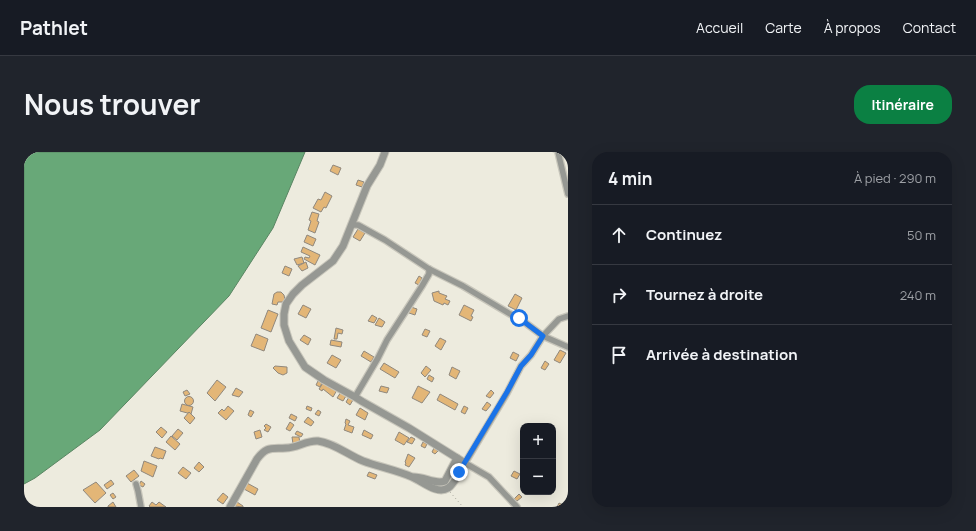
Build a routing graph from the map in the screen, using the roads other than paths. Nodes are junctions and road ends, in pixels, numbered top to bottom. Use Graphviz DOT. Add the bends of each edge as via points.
graph roads {
  1 [pos="385,152"];
  2 [pos="558,152"];
  3 [pos="568,194"];
  4 [pos="352,225"];
  5 [pos="429,269"];
  6 [pos="568,316"];
  7 [pos="543,336"];
  8 [pos="568,347"];
  9 [pos="355,396"];
  10 [pos="457,458"];
  11 [pos="465,463"];
  12 [pos="412,477"];
  13 [pos="446,479"];
  14 [pos="136,484"];
  15 [pos="448,488"];
  16 [pos="141,507"];
  17 [pos="230,507"];
  18 [pos="517,507"];
  1 -- 4 [label="street"];
  2 -- 3 [label="street"];
  4 -- 5 [label="street" via="385,240"];
  4 -- 9 [label="street" via="333,261 302,285 286,304 284,325 289,341 305,367"];
  5 -- 7 [label="street" via="519,318"];
  5 -- 9 [label="street" via="429,274"];
  6 -- 7 [label="street" via="559,319"];
  7 -- 8 [label="street"];
  7 -- 11 [label="street" via="521,366"];
  9 -- 10 [label="street"];
  10 -- 11 [label="street"];
  10 -- 13 [label="street"];
  11 -- 15 [label="street"];
  11 -- 18 [label="street" via="489,477"];
  12 -- 13 [label="street" via="422,477 438,483"];
  12 -- 15 [label="street" via="431,488"];
  12 -- 17 [label="street" via="366,462 319,441 307,442 262,452"];
  13 -- 15 [label="street"];
  14 -- 16 [label="street"];
}
